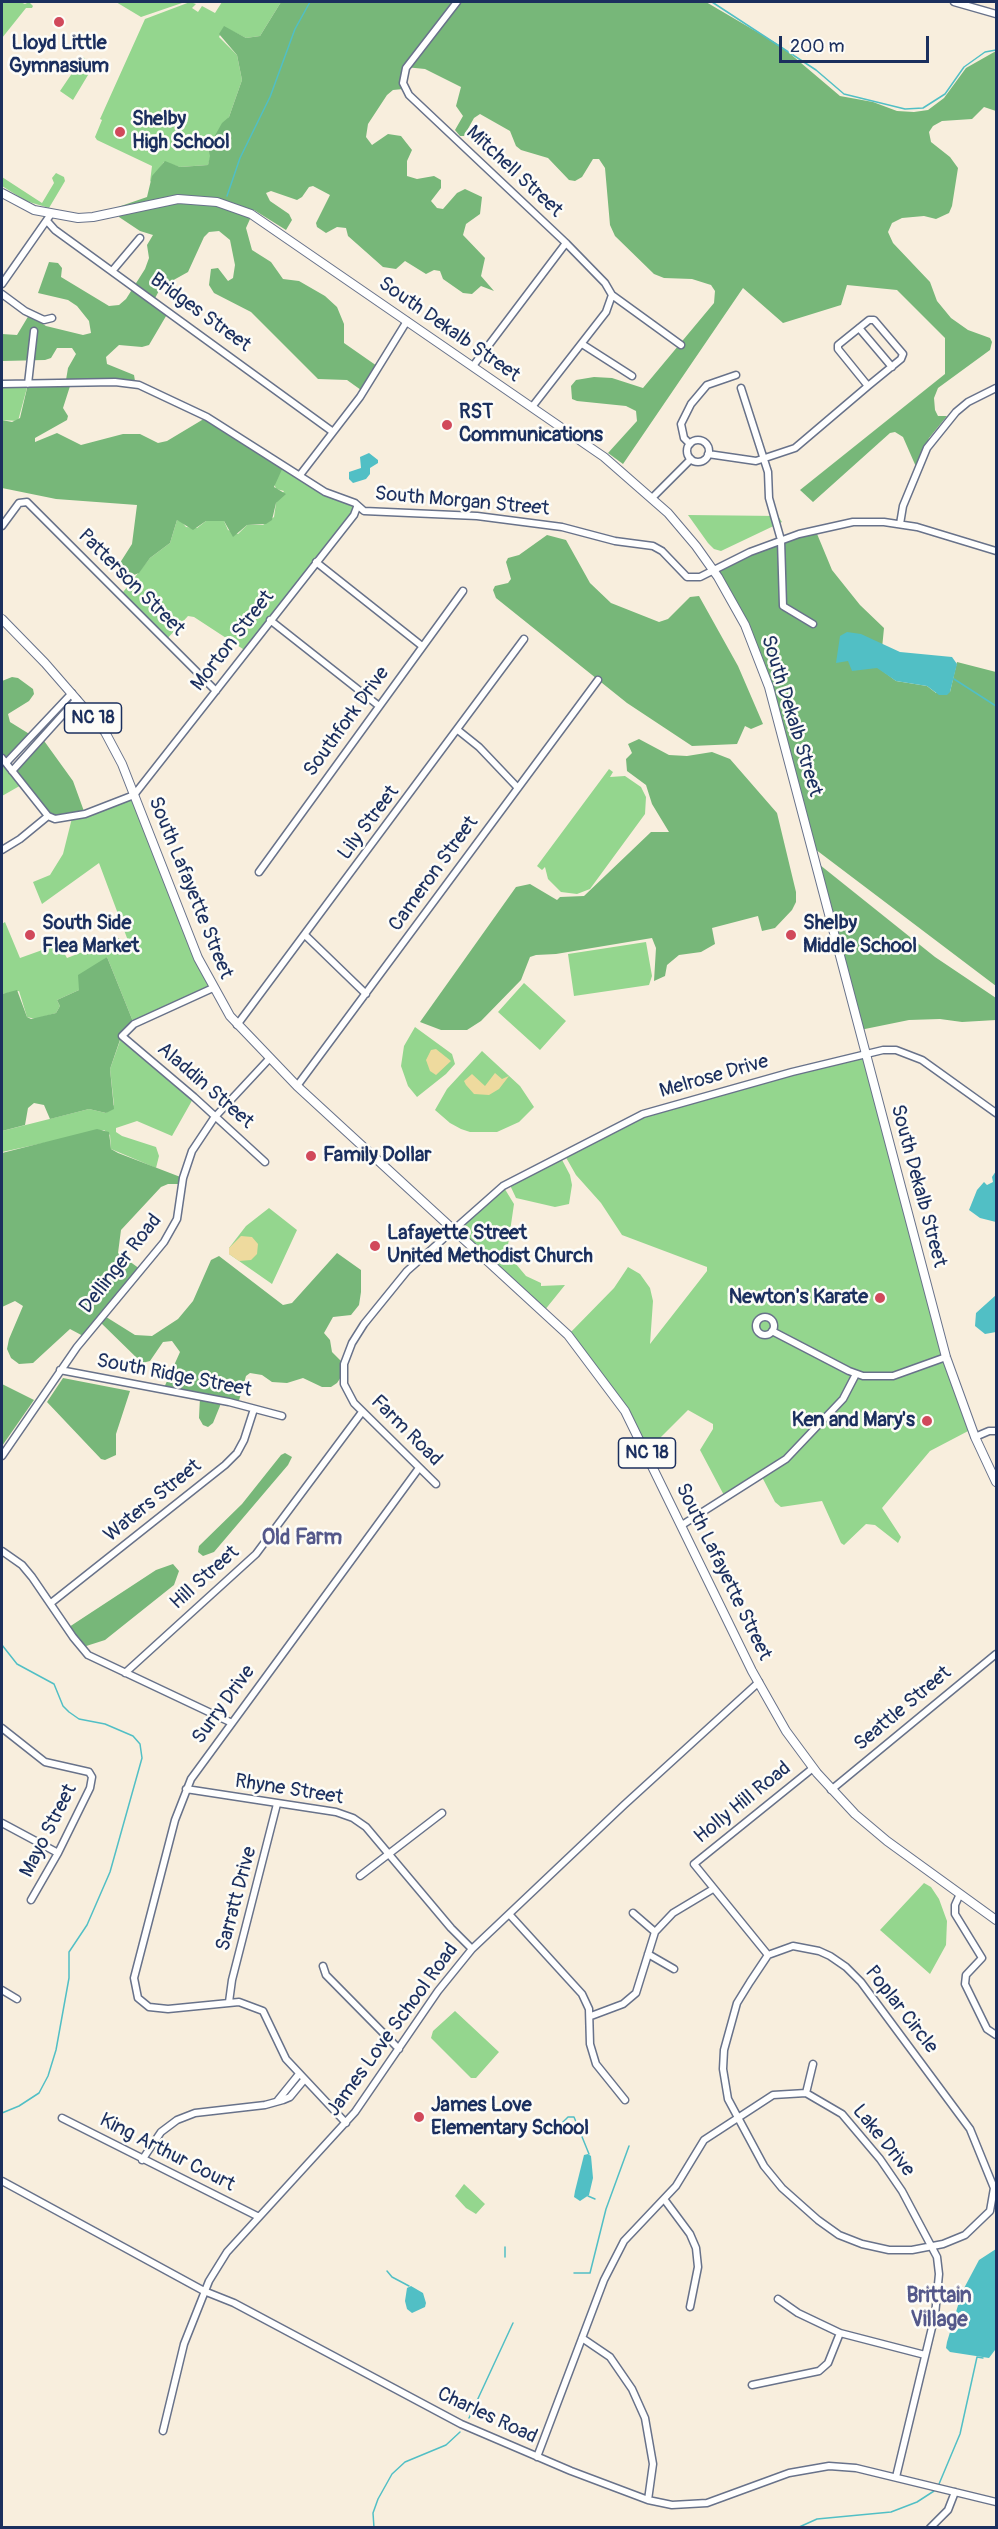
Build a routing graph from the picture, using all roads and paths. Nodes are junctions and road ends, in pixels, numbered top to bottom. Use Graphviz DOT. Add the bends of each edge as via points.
graph roads {
  1 [pos="457,2"];
  2 [pos="954,2"];
  3 [pos="996,14"];
  4 [pos="2,193"];
  5 [pos="49,217"];
  6 [pos="140,238"];
  7 [pos="566,243"];
  8 [pos="113,270"];
  9 [pos="2,284"];
  10 [pos="2,294"];
  11 [pos="612,295"];
  12 [pos="52,318"];
  13 [pos="407,321"];
  14 [pos="859,328"];
  15 [pos="34,331"];
  16 [pos="582,344"];
  17 [pos="681,345"];
  18 [pos="473,366"];
  19 [pos="891,367"];
  20 [pos="736,375"];
  21 [pos="632,376"];
  22 [pos="2,384"];
  23 [pos="28,384"];
  24 [pos="868,386"];
  25 [pos="741,388"];
  26 [pos="996,388"];
  27 [pos="532,407"];
  28 [pos="333,432"];
  29 [pos="690,444"];
  30 [pos="708,454"];
  31 [pos="691,459"];
  32 [pos="765,459"];
  33 [pos="300,475"];
  34 [pos="652,498"];
  35 [pos="357,507"];
  36 [pos="900,524"];
  37 [pos="2,526"];
  38 [pos="781,540"];
  39 [pos="996,551"];
  40 [pos="316,562"];
  41 [pos="714,569"];
  42 [pos="463,591"];
  43 [pos="2,619"];
  44 [pos="270,620"];
  45 [pos="813,624"];
  46 [pos="525,639"];
  47 [pos="422,646"];
  48 [pos="598,680"];
  49 [pos="216,691"];
  50 [pos="74,696"];
  51 [pos="379,706"];
  52 [pos="459,731"];
  53 [pos="4,760"];
  54 [pos="12,771"];
  55 [pos="518,788"];
  56 [pos="134,795"];
  57 [pos="48,816"];
  58 [pos="2,850"];
  59 [pos="259,872"];
  60 [pos="305,935"];
  61 [pos="213,988"];
  62 [pos="366,994"];
  63 [pos="237,1025"];
  64 [pos="866,1053"];
  65 [pos="269,1059"];
  66 [pos="297,1086"];
  67 [pos="996,1113"];
  68 [pos="215,1116"];
  69 [pos="265,1162"];
  70 [pos="455,1231"];
  71 [pos="772,1331"];
  72 [pos="946,1357"];
  73 [pos="60,1370"];
  74 [pos="856,1374"];
  75 [pos="254,1408"];
  76 [pos="362,1412"];
  77 [pos="282,1416"];
  78 [pos="996,1431"];
  79 [pos="975,1437"];
  80 [pos="2,1456"];
  81 [pos="419,1468"];
  82 [pos="996,1482"];
  83 [pos="436,1484"];
  84 [pos="682,1525"];
  85 [pos="2,1551"];
  86 [pos="51,1603"];
  87 [pos="996,1654"];
  88 [pos="125,1673"];
  89 [pos="759,1682"];
  90 [pos="232,1723"];
  91 [pos="2,1728"];
  92 [pos="813,1767"];
  93 [pos="186,1789"];
  94 [pos="831,1790"];
  95 [pos="277,1804"];
  96 [pos="442,1813"];
  97 [pos="2,1823"];
  98 [pos="58,1853"];
  99 [pos="389,1854"];
  100 [pos="360,1876"];
  101 [pos="713,1888"];
  102 [pos="960,1894"];
  103 [pos="31,1900"];
  104 [pos="633,1913"];
  105 [pos="509,1914"];
  106 [pos="996,1920"];
  107 [pos="655,1932"];
  108 [pos="472,1949"];
  109 [pos="648,1954"];
  110 [pos="768,1956"];
  111 [pos="323,1966"];
  112 [pos="674,1969"];
  113 [pos="2,1990"];
  114 [pos="17,1999"];
  115 [pos="229,2002"];
  116 [pos="591,2016"];
  117 [pos="996,2035"];
  118 [pos="399,2049"];
  119 [pos="813,2064"];
  120 [pos="299,2074"];
  121 [pos="304,2080"];
  122 [pos="806,2093"];
  123 [pos="278,2100"];
  124 [pos="625,2100"];
  125 [pos="737,2116"];
  126 [pos="62,2118"];
  127 [pos="346,2123"];
  128 [pos="142,2160"];
  129 [pos="2,2181"];
  130 [pos="664,2199"];
  131 [pos="259,2217"];
  132 [pos="932,2246"];
  133 [pos="204,2291"];
  134 [pos="778,2300"];
  135 [pos="690,2307"];
  136 [pos="840,2333"];
  137 [pos="582,2338"];
  138 [pos="925,2355"];
  139 [pos="753,2385"];
  140 [pos="163,2431"];
  141 [pos="537,2457"];
  142 [pos="896,2477"];
  143 [pos="955,2492"];
  144 [pos="648,2500"];
  145 [pos="996,2502"];
  146 [pos="930,2528"];
  1 -- 7 [label="street, Mitchell Street" via="410,61 403,76 405,89"];
  2 -- 3 [label="street"];
  4 -- 5 [label="main road, South Dekalb Street"];
  5 -- 8 [label="street, Bridges Street" via="55,230"];
  5 -- 9 [label="street"];
  5 -- 13 [label="main road, South Dekalb Street" via="93,217 178,199 217,202 263,221"];
  6 -- 8 [label="street"];
  7 -- 11 [label="street, Mitchell Street"];
  7 -- 18 [label="street"];
  8 -- 28 [label="street, Bridges Street"];
  10 -- 12 [label="street" via="25,311 44,320"];
  11 -- 16 [label="street" via="606,312"];
  11 -- 17 [label="street, Mitchell Street"];
  13 -- 18 [label="main road, South Dekalb Street"];
  13 -- 28 [label="street" via="360,397"];
  14 -- 19 [label="street"];
  14 -- 19 [label="street" via="874,320 903,354"];
  14 -- 24 [label="street" via="838,349"];
  15 -- 23 [label="street"];
  16 -- 21 [label="street"];
  16 -- 27 [label="street"];
  18 -- 27 [label="main road, South Dekalb Street"];
  19 -- 24 [label="street"];
  20 -- 29 [label="street" via="707,385 691,404 681,424 684,438"];
  22 -- 23 [label="street, South Morgan Street"];
  23 -- 33 [label="street, South Morgan Street" via="115,381 146,387 207,417"];
  24 -- 32 [label="street" via="795,448"];
  25 -- 32 [label="street"];
  26 -- 36 [label="street" via="956,412 927,448 903,506"];
  27 -- 34 [label="main road, South Dekalb Street" via="604,457"];
  28 -- 33 [label="street"];
  29 -- 30 [label="street" via="702,441"];
  29 -- 31 [label="street" via="687,451"];
  30 -- 31 [label="street" via="699,462"];
  30 -- 32 [label="street"];
  31 -- 34 [label="street"];
  32 -- 38 [label="street" via="769,498"];
  33 -- 35 [label="street, South Morgan Street"];
  34 -- 41 [label="main road, South Dekalb Street"];
  35 -- 40 [label="street, Morton Street"];
  35 -- 41 [label="street, South Morgan Street" via="368,512 542,523 615,542 654,546 687,577 700,577"];
  36 -- 38 [label="street, South Morgan Street" via="853,522"];
  36 -- 39 [label="street, South Morgan Street"];
  37 -- 49 [label="street, Patterson Street" via="21,502 27,502"];
  38 -- 41 [label="street, South Morgan Street"];
  38 -- 45 [label="street" via="783,606"];
  40 -- 44 [label="street, Morton Street"];
  40 -- 47 [label="street"];
  41 -- 64 [label="main road, South Dekalb Street" via="745,625 769,687"];
  42 -- 47 [label="street, Southfork Drive"];
  43 -- 50 [label="main road, South Lafayette Street / NC 18"];
  44 -- 49 [label="street, Morton Street"];
  44 -- 51 [label="street"];
  46 -- 52 [label="street, Lily Street"];
  47 -- 51 [label="street, Southfork Drive"];
  48 -- 55 [label="street, Cameron Street"];
  49 -- 56 [label="street, Morton Street"];
  50 -- 53 [label="street"];
  50 -- 54 [label="street"];
  50 -- 56 [label="main road, South Lafayette Street / NC 18" via="105,732"];
  51 -- 59 [label="street, Southfork Drive"];
  52 -- 55 [label="street"];
  52 -- 60 [label="street, Lily Street"];
  53 -- 54 [label="street"];
  54 -- 57 [label="street"];
  55 -- 62 [label="street, Cameron Street"];
  56 -- 57 [label="street" via="72,818"];
  56 -- 61 [label="main road, South Lafayette Street / NC 18"];
  57 -- 58 [label="street"];
  60 -- 62 [label="street"];
  60 -- 63 [label="street, Lily Street"];
  61 -- 63 [label="main road, South Lafayette Street / NC 18"];
  61 -- 68 [label="street, Aladdin Street" via="134,1024 122,1036"];
  62 -- 66 [label="street, Cameron Street"];
  63 -- 65 [label="main road, South Lafayette Street / NC 18"];
  64 -- 67 [label="street, Melrose Drive" via="890,1049 916,1057"];
  64 -- 70 [label="street, Melrose Drive" via="643,1114 503,1186"];
  64 -- 72 [label="main road, South Dekalb Street"];
  65 -- 66 [label="main road, South Lafayette Street / NC 18"];
  65 -- 68 [label="street, Dellinger Road"];
  66 -- 70 [label="main road, South Lafayette Street / NC 18"];
  68 -- 69 [label="street, Aladdin Street"];
  68 -- 73 [label="street, Dellinger Road" via="188,1162 177,1219 170,1233"];
  70 -- 76 [label="street, Farm Road" via="407,1271 352,1343 343,1374 348,1394"];
  70 -- 84 [label="main road, South Lafayette Street / NC 18" via="544,1311 591,1363 625,1411"];
  71 -- 74 [label="street"];
  72 -- 74 [label="street" via="893,1376"];
  72 -- 79 [label="main road, South Dekalb Street"];
  73 -- 75 [label="street, South Ridge Street"];
  73 -- 80 [label="street, Dellinger Road"];
  74 -- 84 [label="street" via="843,1399 786,1459"];
  75 -- 77 [label="street, South Ridge Street"];
  75 -- 86 [label="street, Waters Street" via="244,1440 225,1465"];
  76 -- 81 [label="street, Farm Road"];
  76 -- 88 [label="street, Hill Street" via="256,1554"];
  78 -- 79 [label="street"];
  79 -- 82 [label="main road, South Dekalb Street"];
  81 -- 83 [label="street, Farm Road"];
  81 -- 90 [label="street, Surry Drive"];
  84 -- 89 [label="main road, South Lafayette Street / NC 18"];
  85 -- 86 [label="street" via="22,1565"];
  86 -- 88 [label="street" via="88,1655"];
  87 -- 94 [label="street, Seattle Street"];
  88 -- 90 [label="street"];
  89 -- 92 [label="main road, South Lafayette Street / NC 18" via="786,1731"];
  89 -- 105 [label="street, James Love School Road"];
  90 -- 93 [label="street, Surry Drive"];
  91 -- 98 [label="street, Mayo Street" via="45,1762 89,1772 92,1777"];
  92 -- 94 [label="main road, South Lafayette Street / NC 18"];
  92 -- 101 [label="street, Holly Hill Road" via="694,1864"];
  93 -- 95 [label="street, Rhyne Street"];
  93 -- 115 [label="street, Surry Drive" via="134,1983 138,1998 157,2009"];
  94 -- 102 [label="main road, South Lafayette Street / NC 18" via="887,1841"];
  95 -- 99 [label="street, Rhyne Street" via="353,1818"];
  95 -- 115 [label="street, Sarratt Drive"];
  96 -- 99 [label="street"];
  97 -- 98 [label="street"];
  98 -- 103 [label="street, Mayo Street"];
  99 -- 100 [label="street"];
  99 -- 108 [label="street, Rhyne Street"];
  101 -- 107 [label="street" via="673,1913"];
  101 -- 110 [label="street"];
  102 -- 106 [label="main road, South Lafayette Street / NC 18"];
  102 -- 117 [label="street" via="955,1914 982,1958 966,1975 965,1984 987,2029"];
  104 -- 107 [label="street"];
  105 -- 108 [label="street, James Love School Road"];
  105 -- 116 [label="street" via="582,1994"];
  107 -- 109 [label="street"];
  108 -- 118 [label="street, James Love School Road"];
  109 -- 112 [label="street"];
  109 -- 116 [label="street" via="636,1993 622,2004"];
  110 -- 125 [label="street, Poplar Circle" via="737,2003 724,2050 728,2099"];
  110 -- 132 [label="street, Poplar Circle" via="793,1946 819,1951 846,1967 970,2129 994,2188 990,2211 965,2235"];
  111 -- 118 [label="street" via="326,1975"];
  113 -- 114 [label="street"];
  115 -- 120 [label="street" via="249,2004 263,2011 279,2048"];
  116 -- 124 [label="street" via="590,2044 596,2064"];
  118 -- 127 [label="street, James Love School Road"];
  119 -- 122 [label="street"];
  120 -- 121 [label="street"];
  120 -- 123 [label="street"];
  121 -- 123 [label="street" via="290,2097"];
  121 -- 127 [label="street"];
  122 -- 125 [label="street" via="773,2095"];
  122 -- 132 [label="street, Lake Drive" via="842,2114 880,2159"];
  123 -- 128 [label="street" via="185,2116 161,2132"];
  125 -- 130 [label="street" via="704,2140"];
  125 -- 132 [label="street, Poplar Circle" via="764,2166 782,2188 838,2235 889,2250"];
  126 -- 128 [label="street, King Arthur Court"];
  127 -- 131 [label="street, James Love School Road"];
  128 -- 131 [label="street, King Arthur Court"];
  129 -- 133 [label="street, Charles Road"];
  130 -- 135 [label="street" via="696,2248 698,2267"];
  130 -- 137 [label="street" via="624,2241"];
  131 -- 133 [label="street, James Love School Road" via="227,2252"];
  132 -- 138 [label="street, Lake Drive" via="939,2274 938,2294"];
  133 -- 140 [label="street, James Love School Road" via="178,2362"];
  133 -- 141 [label="street, Charles Road" via="234,2303 461,2424"];
  134 -- 136 [label="street"];
  136 -- 138 [label="street"];
  136 -- 139 [label="street" via="828,2363 819,2372"];
  137 -- 141 [label="street"];
  137 -- 144 [label="street" via="610,2357 645,2418 652,2464"];
  138 -- 142 [label="street, Lake Drive"];
  141 -- 144 [label="street, Charles Road"];
  142 -- 143 [label="street, Charles Road"];
  142 -- 144 [label="street, Charles Road" via="829,2466 789,2473 707,2503 682,2505"];
  143 -- 145 [label="street, Charles Road"];
  143 -- 146 [label="street" via="948,2510"];
}
